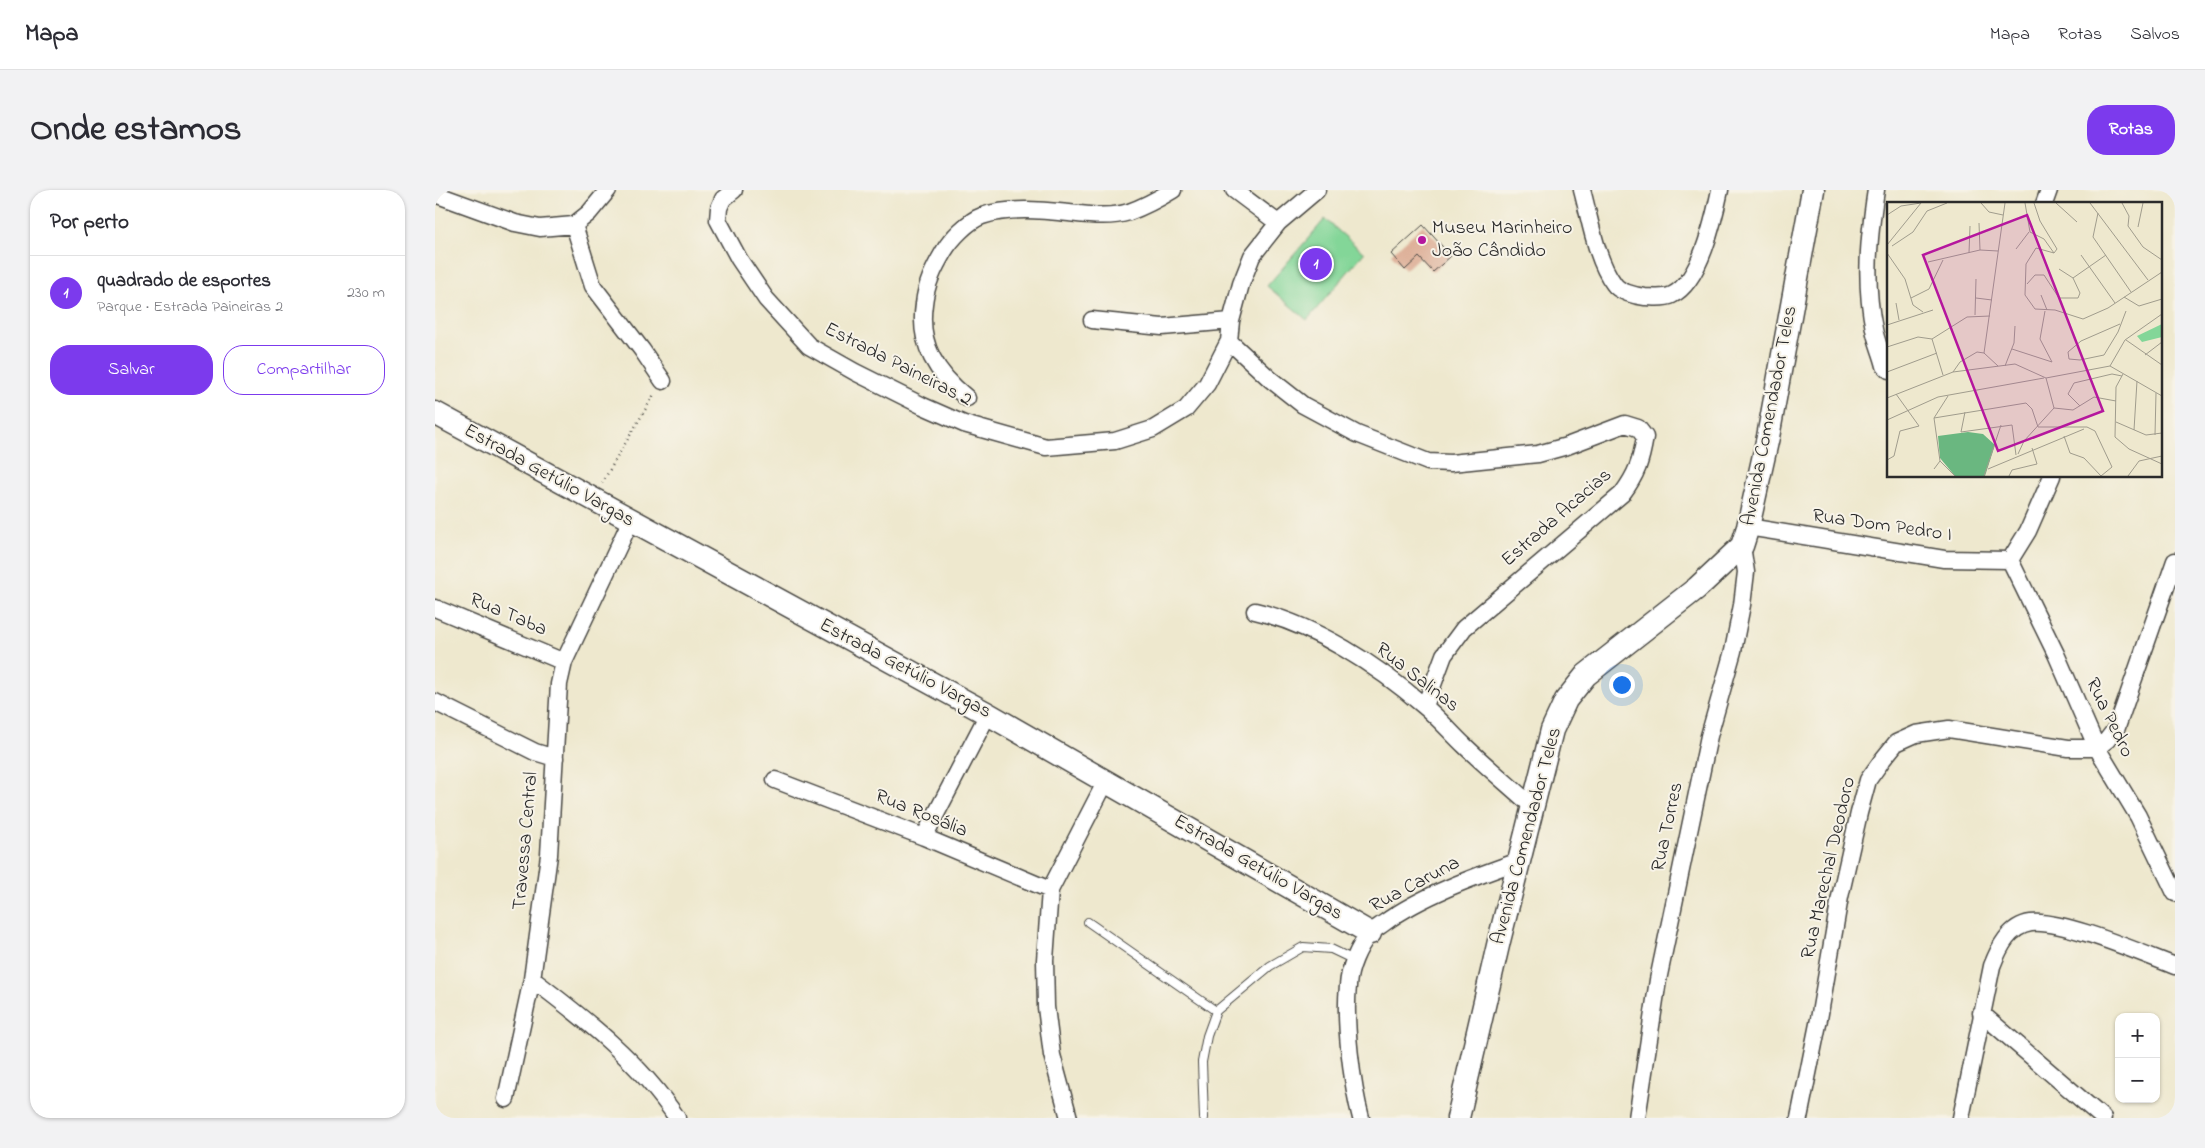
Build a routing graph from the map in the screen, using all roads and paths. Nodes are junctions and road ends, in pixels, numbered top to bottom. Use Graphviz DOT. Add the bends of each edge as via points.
graph roads {
  1 [pos="608,190"];
  2 [pos="734,190"];
  3 [pos="1173,190"];
  4 [pos="1234,190"];
  5 [pos="1317,190"];
  6 [pos="1582,190"];
  7 [pos="1720,190"];
  8 [pos="1813,190"];
  9 [pos="1876,190"];
  10 [pos="2049,190"];
  11 [pos="435,194"];
  12 [pos="2045,202"];
  13 [pos="1278,223"];
  14 [pos="574,225"];
  15 [pos="1092,320"];
  16 [pos="1231,321"];
  17 [pos="1229,341"];
  18 [pos="1887,368"];
  19 [pos="663,381"];
  20 [pos="967,398"];
  21 [pos="435,414"];
  22 [pos="2051,478"];
  23 [pos="592,499"];
  24 [pos="631,520"];
  25 [pos="1745,537"];
  26 [pos="2010,560"];
  27 [pos="2175,561"];
  28 [pos="435,608"];
  29 [pos="1255,611"];
  30 [pos="564,662"];
  31 [pos="435,702"];
  32 [pos="1425,706"];
  33 [pos="988,714"];
  34 [pos="2097,748"];
  35 [pos="555,758"];
  36 [pos="775,780"];
  37 [pos="1106,781"];
  38 [pos="1533,807"];
  39 [pos="924,837"];
  40 [pos="1519,861"];
  41 [pos="1050,890"];
  42 [pos="2175,893"];
  43 [pos="1088,922"];
  44 [pos="1370,933"];
  45 [pos="1354,960"];
  46 [pos="2175,966"];
  47 [pos="532,979"];
  48 [pos="1216,1011"];
  49 [pos="1981,1013"];
  50 [pos="506,1099"];
  51 [pos="677,1118"];
  52 [pos="1069,1118"];
  53 [pos="1204,1118"];
  54 [pos="1361,1118"];
  55 [pos="1458,1118"];
  56 [pos="1637,1118"];
  57 [pos="1799,1118"];
  58 [pos="1961,1118"];
  59 [pos="2103,1118"];
  1 -- 14 [label="street"];
  2 -- 17 [label="street, Estrada Paineiras 2" via="723,199 718,220 766,299 809,346 964,424 1046,447 1115,441 1153,429 1186,409 1207,384"];
  3 -- 20 [label="street" via="1128,212 1092,216 1009,211 980,216 952,238 926,288 923,312 927,344 935,365 945,379"];
  4 -- 13 [label="street"];
  5 -- 13 [label="street, Estrada Paineiras 2"];
  6 -- 7 [label="street" via="1602,263 1615,286 1637,296 1655,297 1670,296 1684,287 1701,256"];
  8 -- 25 [label="main road, Avenida Comendador Teles" via="1772,419"];
  9 -- 18 [label="street" via="1869,235 1868,282 1874,329"];
  10 -- 12 [label="street"];
  11 -- 14 [label="street" via="515,223 540,228"];
  13 -- 16 [label="street, Estrada Paineiras 2" via="1252,256"];
  14 -- 19 [label="street" via="593,286"];
  15 -- 16 [label="street" via="1162,327"];
  16 -- 17 [label="street, Estrada Paineiras 2"];
  17 -- 32 [label="street, Estrada Acacias" via="1303,405 1357,434 1428,462 1451,463 1538,454 1625,424 1638,428 1645,437 1642,459 1622,494 1483,610 1453,641 1444,655"];
  19 -- 23 [label="path"];
  21 -- 23 [label="main road, Estrada Getúlio Vargas"];
  22 -- 26 [label="street" via="2028,531"];
  23 -- 24 [label="main road, Estrada Getúlio Vargas"];
  24 -- 30 [label="street, Travessa Central"];
  24 -- 33 [label="main road, Estrada Getúlio Vargas"];
  25 -- 26 [label="street, Rua Dom Pedro I" via="1944,559"];
  25 -- 38 [label="main road, Avenida Comendador Teles" via="1697,588 1586,675 1566,700 1552,730"];
  25 -- 56 [label="street, Rua Torres" via="1746,572 1742,605 1733,651 1709,736 1658,980"];
  26 -- 34 [label="street, Rua Pedro"];
  27 -- 34 [label="street" via="2117,727"];
  28 -- 30 [label="street, Rua Taba"];
  29 -- 32 [label="street, Rua Salinas" via="1284,618 1329,641 1387,676"];
  30 -- 35 [label="street, Travessa Central" via="559,684"];
  31 -- 35 [label="street" via="535,752"];
  32 -- 38 [label="street, Rua Salinas"];
  33 -- 37 [label="main road, Estrada Getúlio Vargas"];
  33 -- 39 [label="street"];
  34 -- 42 [label="street, Rua Pedro" via="2138,816"];
  34 -- 57 [label="street, Rua Marechal Deodoro" via="2068,748 1949,729 1916,734 1896,743 1883,759 1868,780 1859,813"];
  35 -- 47 [label="street, Travessa Central" via="549,855"];
  36 -- 39 [label="street, Rua Rosália"];
  37 -- 41 [label="street"];
  37 -- 44 [label="main road, Estrada Getúlio Vargas"];
  38 -- 40 [label="main road, Avenida Comendador Teles"];
  39 -- 41 [label="street, Rua Rosália"];
  40 -- 44 [label="street, Rua Caruna" via="1420,903"];
  40 -- 55 [label="main road, Avenida Comendador Teles"];
  41 -- 52 [label="street" via="1045,960 1047,1007 1052,1055"];
  43 -- 48 [label="lane"];
  44 -- 45 [label="street, Rua Caruna"];
  45 -- 48 [label="lane" via="1331,949 1303,947 1270,966"];
  45 -- 54 [label="street, Rua Caruna" via="1347,1009"];
  46 -- 49 [label="street" via="2065,926 2031,923 2014,931 2000,945"];
  47 -- 50 [label="street, Travessa Central"];
  47 -- 51 [label="street" via="585,1019 661,1094"];
  48 -- 53 [label="lane" via="1202,1062"];
  49 -- 58 [label="street"];
  49 -- 59 [label="street"];
}
